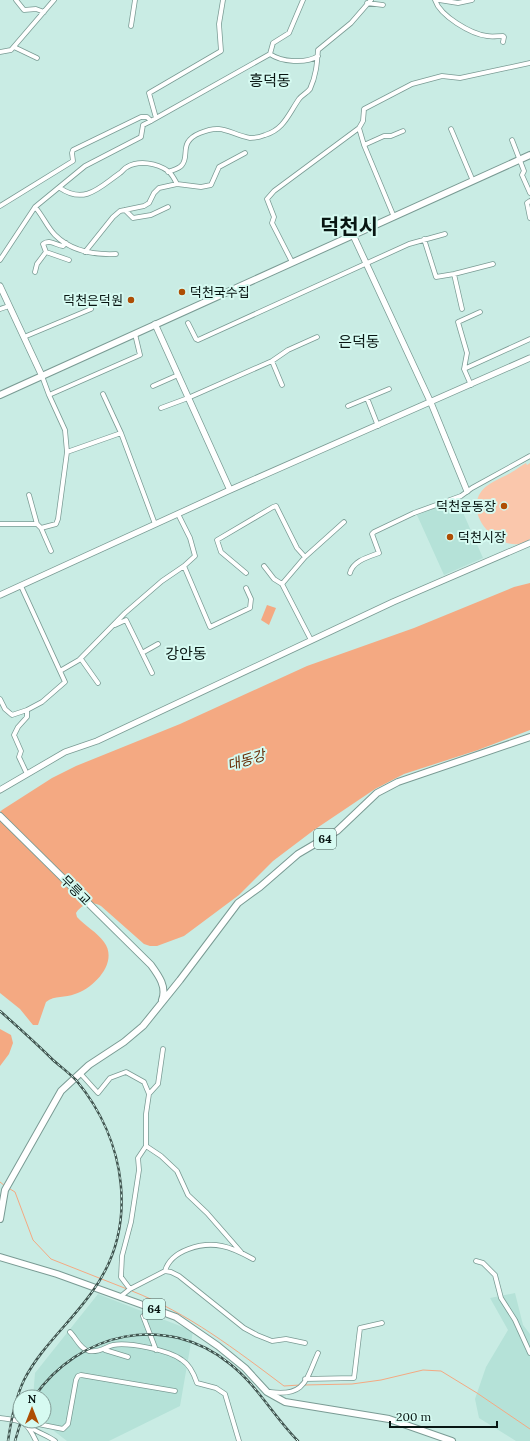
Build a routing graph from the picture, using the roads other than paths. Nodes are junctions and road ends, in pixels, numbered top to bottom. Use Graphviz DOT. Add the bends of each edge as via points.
graph roads {
  1 [pos="16,0"];
  2 [pos="54,0"];
  3 [pos="135,0"];
  4 [pos="223,0"];
  5 [pos="303,0"];
  6 [pos="434,0"];
  7 [pos="439,0"];
  8 [pos="472,0"];
  9 [pos="369,2"];
  10 [pos="384,5"];
  11 [pos="44,12"];
  12 [pos="131,26"];
  13 [pos="503,42"];
  14 [pos="14,47"];
  15 [pos="0,52"];
  16 [pos="270,54"];
  17 [pos="318,56"];
  18 [pos="36,58"];
  19 [pos="530,63"];
  20 [pos="156,118"];
  21 [pos="151,121"];
  22 [pos="359,128"];
  23 [pos="451,129"];
  24 [pos="403,131"];
  25 [pos="512,140"];
  26 [pos="364,145"];
  27 [pos="244,152"];
  28 [pos="530,156"];
  29 [pos="519,160"];
  30 [pos="168,172"];
  31 [pos="473,181"];
  32 [pos="177,184"];
  33 [pos="60,188"];
  34 [pos="530,193"];
  35 [pos="530,201"];
  36 [pos="0,206"];
  37 [pos="35,207"];
  38 [pos="168,207"];
  39 [pos="126,210"];
  40 [pos="394,217"];
  41 [pos="530,218"];
  42 [pos="445,234"];
  43 [pos="353,235"];
  44 [pos="424,239"];
  45 [pos="66,243"];
  46 [pos="46,252"];
  47 [pos="85,252"];
  48 [pos="116,254"];
  49 [pos="0,260"];
  50 [pos="69,260"];
  51 [pos="292,262"];
  52 [pos="366,264"];
  53 [pos="493,264"];
  54 [pos="35,272"];
  55 [pos="454,274"];
  56 [pos="0,286"];
  57 [pos="9,306"];
  58 [pos="0,309"];
  59 [pos="91,309"];
  60 [pos="462,309"];
  61 [pos="480,312"];
  62 [pos="188,323"];
  63 [pos="156,324"];
  64 [pos="134,334"];
  65 [pos="24,337"];
  66 [pos="317,337"];
  67 [pos="530,339"];
  68 [pos="530,358"];
  69 [pos="272,361"];
  70 [pos="464,369"];
  71 [pos="178,375"];
  72 [pos="42,376"];
  73 [pos="471,385"];
  74 [pos="153,386"];
  75 [pos="282,386"];
  76 [pos="388,389"];
  77 [pos="103,394"];
  78 [pos="0,395"];
  79 [pos="49,395"];
  80 [pos="188,398"];
  81 [pos="367,398"];
  82 [pos="431,403"];
  83 [pos="348,406"];
  84 [pos="161,408"];
  85 [pos="378,426"];
  86 [pos="121,433"];
  87 [pos="67,452"];
  88 [pos="530,456"];
  89 [pos="230,490"];
  90 [pos="467,491"];
  91 [pos="29,495"];
  92 [pos="178,514"];
  93 [pos="344,522"];
  94 [pos="0,524"];
  95 [pos="37,524"];
  96 [pos="155,524"];
  97 [pos="41,528"];
  98 [pos="530,543"];
  99 [pos="51,551"];
  100 [pos="305,557"];
  101 [pos="184,566"];
  102 [pos="264,566"];
  103 [pos="246,573"];
  104 [pos="350,573"];
  105 [pos="282,584"];
  106 [pos="21,586"];
  107 [pos="246,588"];
  108 [pos="0,595"];
  109 [pos="113,625"];
  110 [pos="311,640"];
  111 [pos="158,644"];
  112 [pos="142,653"];
  113 [pos="81,659"];
  114 [pos="60,671"];
  115 [pos="152,673"];
  116 [pos="98,683"];
  117 [pos="0,699"];
  118 [pos="27,710"];
  119 [pos="530,737"];
  120 [pos="28,774"];
  121 [pos="0,790"];
  122 [pos="0,816"];
  123 [pos="162,1002"];
  124 [pos="163,1049"];
  125 [pos="80,1073"];
  126 [pos="150,1094"];
  127 [pos="146,1146"];
  128 [pos="0,1219"];
  129 [pos="241,1252"];
  130 [pos="0,1257"];
  131 [pos="253,1259"];
  132 [pos="476,1261"];
  133 [pos="165,1271"];
  134 [pos="130,1288"];
  135 [pos="122,1295"];
  136 [pos="143,1316"];
  137 [pos="382,1323"];
  138 [pos="70,1332"];
  139 [pos="305,1342"];
  140 [pos="105,1350"];
  141 [pos="156,1350"];
  142 [pos="318,1352"];
  143 [pos="530,1352"];
  144 [pos="128,1357"];
  145 [pos="305,1380"];
  146 [pos="175,1392"];
  147 [pos="267,1392"];
  148 [pos="0,1418"];
  149 [pos="12,1421"];
  150 [pos="52,1427"];
  151 [pos="30,1429"];
  152 [pos="34,1429"];
  153 [pos="36,1441"];
  154 [pos="56,1441"];
  155 [pos="239,1441"];
  156 [pos="452,1441"];
  1 -- 11 [label="street" via="24,10 36,9"];
  2 -- 11 [label="street"];
  3 -- 12 [label="street"];
  4 -- 20 [label="street" via="220,24 221,51 148,93"];
  5 -- 16 [label="street" via="289,34 273,43"];
  6 -- 13 [label="street" via="459,26 488,37 502,36"];
  7 -- 8 [label="street" via="458,3"];
  9 -- 10 [label="street"];
  9 -- 17 [label="street" via="351,23 318,50"];
  11 -- 14 [label="street"];
  14 -- 15 [label="street" via="7,52"];
  14 -- 18 [label="street"];
  16 -- 17 [label="street" via="282,60 310,60"];
  16 -- 20 [label="street"];
  17 -- 30 [label="street" via="317,70 309,90 300,98 293,112 278,130 250,138 219,128 199,133 189,140 181,166"];
  19 -- 22 [label="street" via="460,78 442,76 412,84 364,109 363,121"];
  20 -- 21 [label="street"];
  21 -- 33 [label="street" via="143,125 141,137 85,166"];
  21 -- 36 [label="street" via="147,117 140,117 73,150 73,161"];
  22 -- 26 [label="street"];
  22 -- 51 [label="street" via="274,191 267,199 274,217 272,223"];
  23 -- 31 [label="street"];
  24 -- 26 [label="street"];
  25 -- 29 [label="street"];
  26 -- 40 [label="street"];
  27 -- 32 [label="street" via="219,167 211,185 201,187"];
  28 -- 29 [label="main road"];
  29 -- 31 [label="main road"];
  29 -- 34 [label="street"];
  30 -- 32 [label="street"];
  30 -- 33 [label="street" via="146,163 126,167 92,193 67,193"];
  31 -- 40 [label="main road"];
  32 -- 39 [label="street" via="159,188 149,203"];
  33 -- 37 [label="street"];
  35 -- 41 [label="street" via="527,204"];
  37 -- 45 [label="street" via="55,235"];
  37 -- 49 [label="street"];
  38 -- 39 [label="street" via="134,218"];
  39 -- 47 [label="street" via="113,217"];
  40 -- 43 [label="main road"];
  42 -- 44 [label="street"];
  43 -- 51 [label="main road"];
  43 -- 52 [label="main road"];
  44 -- 52 [label="street"];
  44 -- 55 [label="street" via="434,275 438,278"];
  45 -- 46 [label="street" via="63,246 45,242 43,244"];
  45 -- 47 [label="street"];
  46 -- 50 [label="street"];
  46 -- 54 [label="street" via="37,264"];
  47 -- 48 [label="street"];
  51 -- 63 [label="main road"];
  52 -- 62 [label="street" via="198,340"];
  52 -- 82 [label="main road"];
  53 -- 55 [label="street"];
  55 -- 60 [label="street"];
  56 -- 57 [label="main road"];
  57 -- 58 [label="street"];
  57 -- 65 [label="main road"];
  59 -- 65 [label="street"];
  61 -- 70 [label="street" via="458,322 467,353"];
  63 -- 64 [label="main road"];
  63 -- 71 [label="main road"];
  64 -- 72 [label="main road"];
  64 -- 79 [label="street" via="140,354"];
  65 -- 72 [label="main road"];
  66 -- 69 [label="street" via="288,350"];
  67 -- 70 [label="street"];
  68 -- 73 [label="main road"];
  69 -- 75 [label="street"];
  69 -- 80 [label="street"];
  70 -- 73 [label="street"];
  71 -- 74 [label="street"];
  71 -- 80 [label="main road"];
  72 -- 78 [label="main road"];
  72 -- 79 [label="street"];
  73 -- 82 [label="main road"];
  76 -- 81 [label="street"];
  77 -- 86 [label="street"];
  79 -- 87 [label="street" via="65,430"];
  80 -- 84 [label="street"];
  80 -- 89 [label="main road"];
  81 -- 83 [label="street"];
  81 -- 85 [label="street"];
  82 -- 85 [label="main road"];
  82 -- 90 [label="main road"];
  85 -- 89 [label="main road"];
  86 -- 87 [label="street"];
  86 -- 96 [label="street"];
  87 -- 97 [label="street" via="56,524"];
  88 -- 90 [label="street"];
  89 -- 92 [label="main road"];
  90 -- 104 [label="street" via="461,496 414,513 374,532 372,534 379,553 356,563"];
  91 -- 95 [label="street"];
  92 -- 96 [label="main road"];
  92 -- 101 [label="street" via="190,538 195,556"];
  93 -- 100 [label="street"];
  94 -- 95 [label="street"];
  95 -- 97 [label="street"];
  96 -- 106 [label="main road"];
  97 -- 99 [label="street"];
  98 -- 110 [label="main road"];
  100 -- 103 [label="street" via="297,548 276,506 217,540 221,552"];
  100 -- 105 [label="street"];
  101 -- 107 [label="street" via="210,627 250,608 251,599"];
  101 -- 109 [label="street" via="162,580"];
  102 -- 105 [label="street" via="274,579"];
  105 -- 110 [label="street"];
  106 -- 108 [label="main road"];
  106 -- 114 [label="street"];
  109 -- 112 [label="street" via="126,620"];
  109 -- 113 [label="street"];
  110 -- 120 [label="main road" via="97,741 65,752"];
  111 -- 112 [label="street"];
  112 -- 115 [label="street"];
  113 -- 114 [label="street"];
  113 -- 116 [label="street"];
  114 -- 118 [label="street" via="65,682 42,702"];
  117 -- 118 [label="street" via="4,709 12,715"];
  118 -- 120 [label="street" via="27,717 14,735 21,751 19,757"];
  119 -- 123 [label="main road, 64" via="398,782 378,793 337,830 298,854 238,903"];
  120 -- 121 [label="main road"];
  122 -- 123 [label="main road, 무릉교" via="151,965 162,983"];
  123 -- 125 [label="main road, 64" via="143,1026"];
  124 -- 126 [label="street" via="158,1084"];
  125 -- 126 [label="street" via="98,1093 110,1078 126,1072 144,1082"];
  125 -- 128 [label="main road, 64" via="61,1091 5,1190"];
  126 -- 127 [label="street" via="146,1114"];
  127 -- 129 [label="street" via="177,1171 188,1195"];
  127 -- 134 [label="street" via="138,1158 140,1170 122,1256 121,1277"];
  129 -- 131 [label="street"];
  129 -- 133 [label="street" via="221,1245 191,1249 174,1256 167,1263"];
  130 -- 135 [label="main road, 64"];
  132 -- 143 [label="street" via="483,1263 495,1275 501,1298"];
  133 -- 134 [label="street"];
  133 -- 139 [label="street" via="179,1276 244,1328 257,1335 272,1341 286,1339"];
  134 -- 135 [label="street"];
  135 -- 147 [label="main road, 64" via="176,1317 198,1331 245,1368"];
  136 -- 141 [label="street"];
  137 -- 145 [label="street" via="360,1328 354,1378"];
  138 -- 140 [label="street" via="89,1352"];
  140 -- 141 [label="street" via="111,1346 127,1344"];
  140 -- 144 [label="street"];
  141 -- 155 [label="street" via="181,1359 192,1370 196,1383 216,1388 224,1394"];
  142 -- 145 [label="street"];
  145 -- 147 [label="street" via="294,1392"];
  146 -- 150 [label="street" via="81,1375 76,1380 66,1428"];
  147 -- 156 [label="main road, 64" via="285,1402 389,1419"];
  148 -- 149 [label="street"];
  151 -- 153 [label="street"];
  152 -- 154 [label="street"];
}
